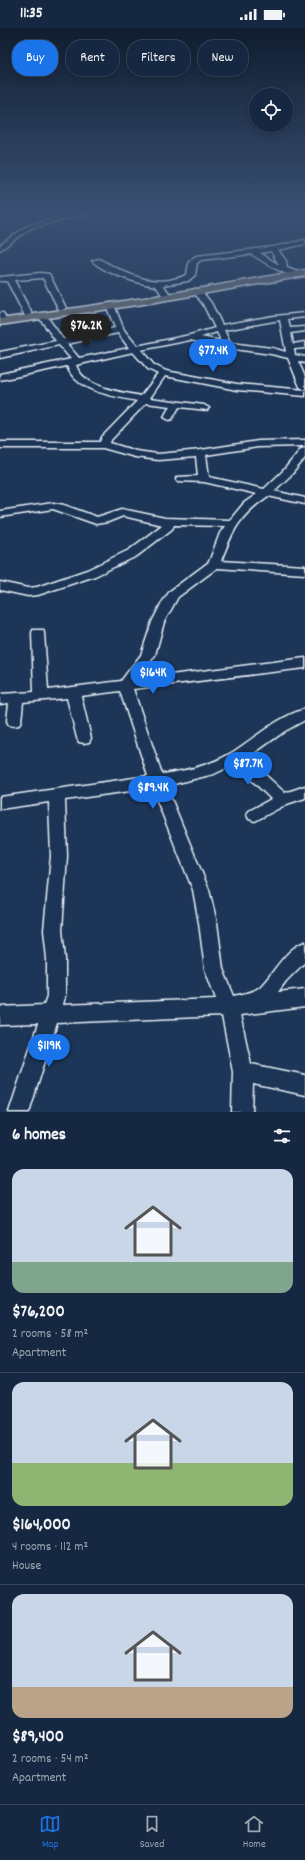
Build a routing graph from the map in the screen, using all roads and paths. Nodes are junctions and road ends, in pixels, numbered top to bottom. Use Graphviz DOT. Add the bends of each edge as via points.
graph roads {
  1 [pos="99,263"];
  2 [pos="193,263"];
  3 [pos="270,263"];
  4 [pos="283,263"];
  5 [pos="305,269"];
  6 [pos="290,272"];
  7 [pos="305,272"];
  8 [pos="0,279"];
  9 [pos="10,279"];
  10 [pos="158,284"];
  11 [pos="196,291"];
  12 [pos="165,293"];
  13 [pos="110,305"];
  14 [pos="62,308"];
  15 [pos="28,314"];
  16 [pos="305,315"];
  17 [pos="42,316"];
  18 [pos="284,317"];
  19 [pos="0,318"];
  20 [pos="219,329"];
  21 [pos="305,329"];
  22 [pos="120,330"];
  23 [pos="288,331"];
  24 [pos="192,337"];
  25 [pos="61,342"];
  26 [pos="227,345"];
  27 [pos="305,345"];
  28 [pos="135,349"];
  29 [pos="290,351"];
  30 [pos="0,355"];
  31 [pos="305,360"];
  32 [pos="74,361"];
  33 [pos="163,373"];
  34 [pos="0,377"];
  35 [pos="305,387"];
  36 [pos="305,393"];
  37 [pos="144,399"];
  38 [pos="176,404"];
  39 [pos="204,408"];
  40 [pos="169,417"];
  41 [pos="305,443"];
  42 [pos="0,445"];
  43 [pos="104,445"];
  44 [pos="201,452"];
  45 [pos="305,452"];
  46 [pos="181,479"];
  47 [pos="204,479"];
  48 [pos="267,492"];
  49 [pos="305,501"];
  50 [pos="0,514"];
  51 [pos="165,521"];
  52 [pos="233,523"];
  53 [pos="214,564"];
  54 [pos="305,570"];
  55 [pos="0,586"];
  56 [pos="38,634"];
  57 [pos="305,663"];
  58 [pos="125,686"];
  59 [pos="73,692"];
  60 [pos="41,696"];
  61 [pos="16,698"];
  62 [pos="0,699"];
  63 [pos="305,714"];
  64 [pos="14,721"];
  65 [pos="84,738"];
  66 [pos="237,756"];
  67 [pos="157,782"];
  68 [pos="305,792"];
  69 [pos="57,796"];
  70 [pos="282,800"];
  71 [pos="0,803"];
  72 [pos="255,815"];
  73 [pos="305,950"];
  74 [pos="305,998"];
  75 [pos="229,1007"];
  76 [pos="49,1015"];
  77 [pos="0,1016"];
  78 [pos="243,1072"];
  79 [pos="305,1084"];
  80 [pos="19,1112"];
  81 [pos="242,1112"];
  1 -- 10 [label="street" via="125,276"];
  2 -- 10 [label="street" via="191,275 185,279"];
  3 -- 6 [label="street"];
  4 -- 6 [label="street"];
  5 -- 6 [label="main road"];
  6 -- 7 [label="main road"];
  6 -- 11 [label="main road"];
  6 -- 12 [label="main road"];
  8 -- 9 [label="street"];
  9 -- 14 [label="street" via="46,276"];
  9 -- 15 [label="street"];
  10 -- 12 [label="street"];
  11 -- 13 [label="main road"];
  11 -- 20 [label="street" via="207,303"];
  12 -- 14 [label="main road"];
  13 -- 17 [label="main road"];
  13 -- 22 [label="street"];
  14 -- 15 [label="main road"];
  15 -- 19 [label="main road"];
  16 -- 18 [label="street"];
  17 -- 19 [label="main road"];
  17 -- 25 [label="street"];
  18 -- 20 [label="street"];
  18 -- 23 [label="street"];
  20 -- 24 [label="street"];
  20 -- 26 [label="street"];
  21 -- 23 [label="street"];
  22 -- 25 [label="street"];
  22 -- 28 [label="street"];
  23 -- 29 [label="street"];
  24 -- 26 [label="street"];
  24 -- 28 [label="street"];
  25 -- 30 [label="street"];
  25 -- 32 [label="street"];
  26 -- 29 [label="street"];
  27 -- 29 [label="street"];
  28 -- 32 [label="street"];
  28 -- 33 [label="street" via="151,367"];
  29 -- 31 [label="street"];
  29 -- 35 [label="street"];
  32 -- 34 [label="street"];
  32 -- 37 [label="street" via="73,371 82,380 119,394"];
  33 -- 36 [label="street" via="238,387"];
  33 -- 37 [label="street"];
  37 -- 38 [label="street"];
  37 -- 43 [label="street" via="106,439"];
  38 -- 39 [label="street"];
  38 -- 40 [label="street"];
  41 -- 44 [label="street" via="258,444"];
  42 -- 43 [label="street"];
  43 -- 44 [label="street" via="146,456"];
  44 -- 47 [label="street"];
  45 -- 48 [label="street"];
  46 -- 47 [label="street"];
  47 -- 48 [label="street"];
  48 -- 49 [label="street"];
  48 -- 52 [label="street" via="248,505"];
  50 -- 51 [label="street" via="60,506 96,521 122,512"];
  51 -- 52 [label="street"];
  51 -- 55 [label="street" via="168,527 133,553 91,573 38,591 28,592"];
  52 -- 53 [label="street" via="226,533"];
  53 -- 54 [label="street"];
  53 -- 58 [label="street" via="174,594 158,622 148,655"];
  56 -- 60 [label="street"];
  57 -- 58 [label="street"];
  58 -- 59 [label="street"];
  58 -- 67 [label="street"];
  59 -- 60 [label="street"];
  59 -- 65 [label="street"];
  60 -- 61 [label="street"];
  61 -- 62 [label="street"];
  61 -- 64 [label="street"];
  63 -- 66 [label="street" via="280,727"];
  66 -- 67 [label="street" via="214,768"];
  66 -- 70 [label="street"];
  67 -- 69 [label="street"];
  67 -- 75 [label="street" via="201,890 214,969"];
  68 -- 70 [label="street"];
  69 -- 71 [label="street"];
  69 -- 76 [label="street" via="59,856 53,930 56,996"];
  70 -- 72 [label="street"];
  73 -- 75 [label="street" via="280,974 266,994"];
  74 -- 75 [label="street"];
  75 -- 76 [label="street"];
  75 -- 78 [label="street"];
  76 -- 77 [label="street"];
  76 -- 80 [label="street"];
  78 -- 79 [label="street"];
  78 -- 81 [label="street"];
}
